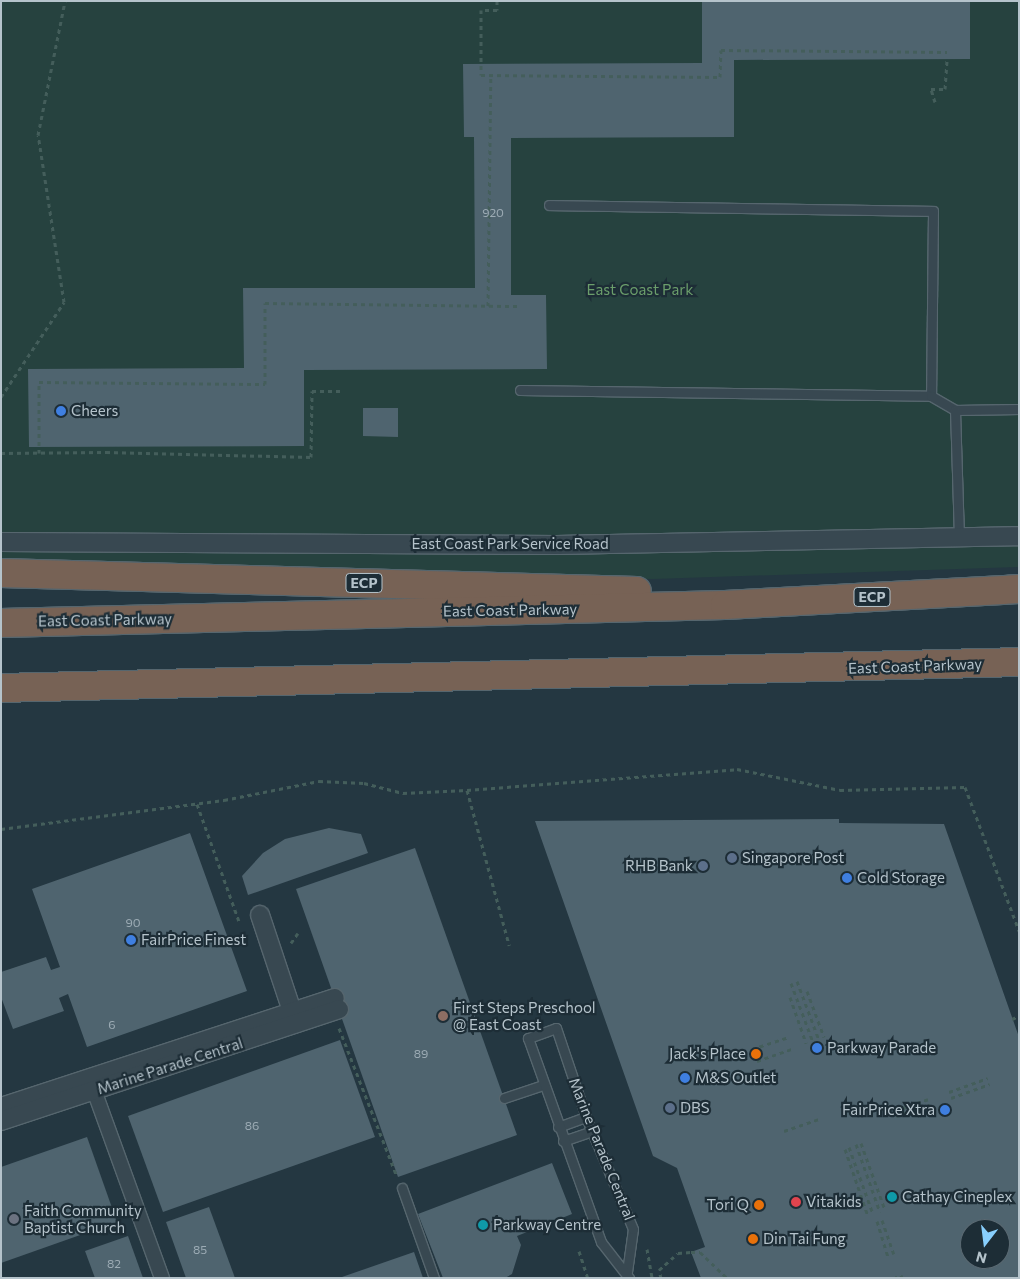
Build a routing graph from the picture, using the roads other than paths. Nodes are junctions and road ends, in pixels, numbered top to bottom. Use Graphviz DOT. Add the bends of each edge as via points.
graph roads {
  1 [pos="549,205"];
  2 [pos="520,390"];
  3 [pos="931,396"];
  4 [pos="955,410"];
  5 [pos="1019,410"];
  6 [pos="1019,536"];
  7 [pos="959,539"];
  8 [pos="1,542"];
  9 [pos="1,574"];
  10 [pos="1019,589"];
  11 [pos="725,605"];
  12 [pos="1,623"];
  13 [pos="1019,662"];
  14 [pos="1,688"];
  15 [pos="260,915"];
  16 [pos="337,1010"];
  17 [pos="295,1018"];
  18 [pos="92,1085"];
  19 [pos="543,1085"];
  20 [pos="504,1098"];
  21 [pos="4,1109"];
  22 [pos="586,1117"];
  23 [pos="558,1127"];
  24 [pos="592,1131"];
  25 [pos="563,1140"];
  26 [pos="402,1188"];
  27 [pos="628,1275"];
  28 [pos="162,1278"];
  29 [pos="434,1278"];
  1 -- 3 [label="lane" via="933,211"];
  2 -- 3 [label="lane"];
  3 -- 4 [label="lane"];
  4 -- 5 [label="lane"];
  4 -- 7 [label="lane"];
  6 -- 7 [label="street, East Coast Park Service Road"];
  7 -- 8 [label="street, East Coast Park Service Road" via="557,546"];
  9 -- 11 [label="highway, ECP" via="624,589"];
  10 -- 11 [label="highway, East Coast Parkway / ECP"];
  11 -- 12 [label="highway, East Coast Parkway / ECP"];
  13 -- 14 [label="highway, East Coast Parkway"];
  15 -- 17 [label="street"];
  16 -- 17 [label="street, Marine Parade Central"];
  17 -- 18 [label="street, Marine Parade Central"];
  18 -- 21 [label="street, Marine Parade Central"];
  18 -- 28 [label="street"];
  19 -- 20 [label="lane"];
  19 -- 22 [label="lane, Marine Parade Central" via="528,1038 556,1028"];
  19 -- 23 [label="lane, Marine Parade Central"];
  22 -- 23 [label="lane"];
  22 -- 24 [label="lane, Marine Parade Central"];
  23 -- 25 [label="lane, Marine Parade Central"];
  24 -- 25 [label="lane"];
  24 -- 27 [label="lane, Marine Parade Central" via="633,1228"];
  25 -- 27 [label="lane, Marine Parade Central" via="601,1242"];
  26 -- 29 [label="lane"];
}
